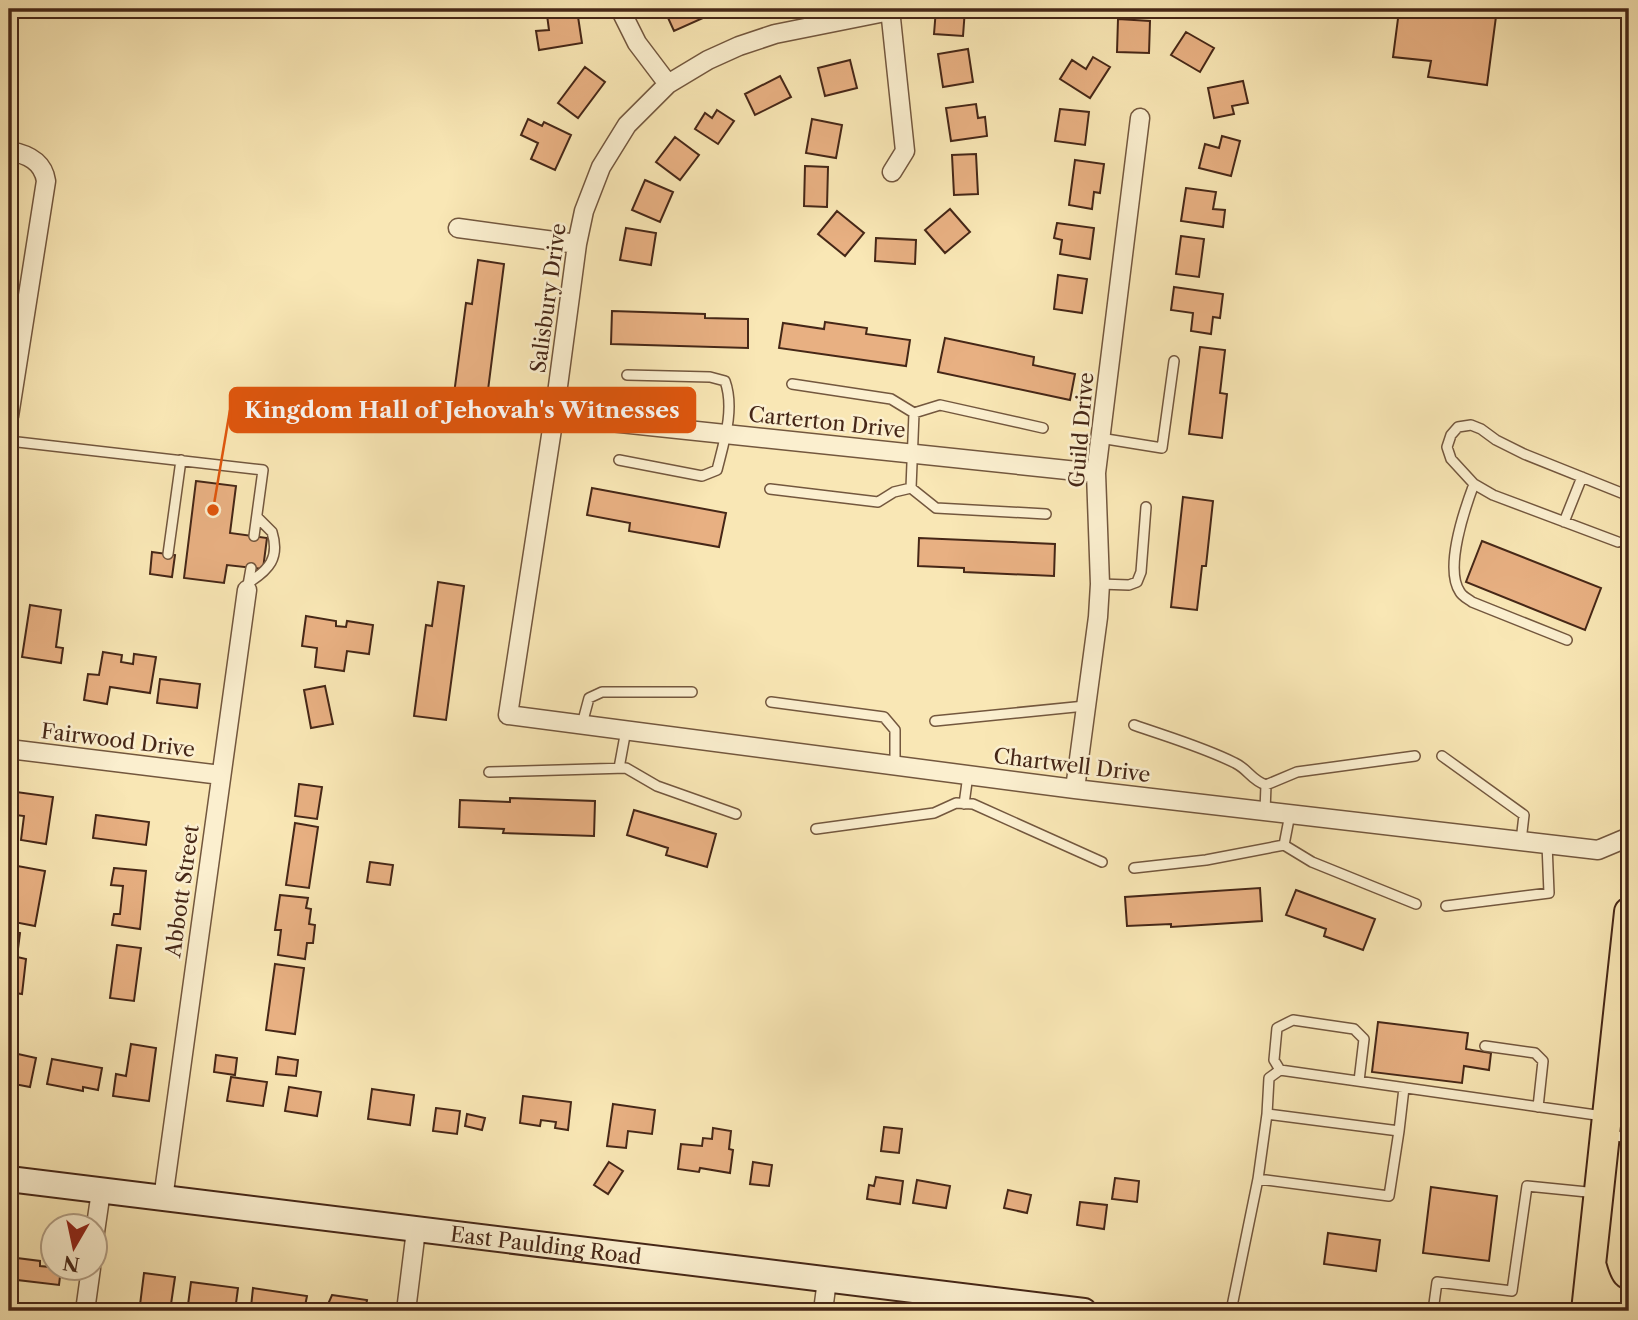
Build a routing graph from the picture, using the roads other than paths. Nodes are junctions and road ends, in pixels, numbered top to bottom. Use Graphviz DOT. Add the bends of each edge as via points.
graph roads {
  1 [pos="620,9"];
  2 [pos="890,10"];
  3 [pos="668,84"];
  4 [pos="1140,118"];
  5 [pos="9,151"];
  6 [pos="892,172"];
  7 [pos="458,228"];
  8 [pos="577,244"];
  9 [pos="1174,361"];
  10 [pos="627,375"];
  11 [pos="792,384"];
  12 [pos="914,413"];
  13 [pos="9,416"];
  14 [pos="554,416"];
  15 [pos="1043,428"];
  16 [pos="726,434"];
  17 [pos="1100,438"];
  18 [pos="9,441"];
  19 [pos="911,453"];
  20 [pos="181,460"];
  21 [pos="619,460"];
  22 [pos="1096,473"];
  23 [pos="1582,477"];
  24 [pos="1474,484"];
  25 [pos="911,488"];
  26 [pos="770,489"];
  27 [pos="1629,496"];
  28 [pos="1146,506"];
  29 [pos="1046,514"];
  30 [pos="257,517"];
  31 [pos="1564,522"];
  32 [pos="254,536"];
  33 [pos="1618,542"];
  34 [pos="168,554"];
  35 [pos="251,568"];
  36 [pos="1100,584"];
  37 [pos="248,586"];
  38 [pos="1567,640"];
  39 [pos="692,692"];
  40 [pos="771,702"];
  41 [pos="1086,706"];
  42 [pos="508,715"];
  43 [pos="935,720"];
  44 [pos="582,724"];
  45 [pos="1134,725"];
  46 [pos="626,730"];
  47 [pos="9,749"];
  48 [pos="1415,756"];
  49 [pos="1441,756"];
  50 [pos="895,765"];
  51 [pos="619,768"];
  52 [pos="489,772"];
  53 [pos="221,775"];
  54 [pos="968,775"];
  55 [pos="1266,785"];
  56 [pos="1075,789"];
  57 [pos="964,804"];
  58 [pos="1265,811"];
  59 [pos="736,814"];
  60 [pos="1290,814"];
  61 [pos="816,829"];
  62 [pos="1629,837"];
  63 [pos="1521,841"];
  64 [pos="1547,844"];
  65 [pos="1284,845"];
  66 [pos="1102,862"];
  67 [pos="1134,868"];
  68 [pos="1416,904"];
  69 [pos="1446,906"];
  70 [pos="1629,912"];
  71 [pos="1485,1046"];
  72 [pos="1280,1070"];
  73 [pos="1359,1081"];
  74 [pos="1404,1088"];
  75 [pos="1538,1107"];
  76 [pos="1268,1114"];
  77 [pos="1615,1130"];
  78 [pos="1399,1131"];
  79 [pos="9,1179"];
  80 [pos="1258,1179"];
  81 [pos="101,1191"];
  82 [pos="1600,1194"];
  83 [pos="163,1199"];
  84 [pos="98,1212"];
  85 [pos="416,1230"];
  86 [pos="1592,1267"];
  87 [pos="827,1280"];
  88 [pos="89,1282"];
  89 [pos="1629,1306"];
  90 [pos="85,1311"];
  91 [pos="405,1311"];
  92 [pos="823,1311"];
  93 [pos="1084,1311"];
  94 [pos="1231,1311"];
  95 [pos="1433,1311"];
  96 [pos="1586,1311"];
  1 -- 3 [label="street" via="636,43"];
  2 -- 3 [label="street, Salisbury Drive" via="739,46"];
  2 -- 6 [label="street" via="905,151"];
  3 -- 8 [label="street, Salisbury Drive" via="626,125 601,167"];
  4 -- 17 [label="street, Guild Drive"];
  5 -- 13 [label="street" via="40,164 46,189"];
  7 -- 8 [label="street"];
  8 -- 14 [label="street, Salisbury Drive"];
  9 -- 17 [label="lane" via="1162,448"];
  10 -- 16 [label="lane" via="710,377 725,382 729,393"];
  11 -- 12 [label="lane" via="891,399"];
  12 -- 15 [label="lane" via="940,405"];
  12 -- 19 [label="lane"];
  14 -- 16 [label="street, Carterton Drive"];
  14 -- 42 [label="street, Salisbury Drive"];
  16 -- 19 [label="street, Carterton Drive"];
  16 -- 21 [label="lane" via="717,470 702,476"];
  17 -- 22 [label="street, Guild Drive"];
  18 -- 20 [label="lane"];
  19 -- 22 [label="street, Carterton Drive"];
  19 -- 25 [label="lane"];
  20 -- 30 [label="lane" via="263,470"];
  20 -- 34 [label="lane"];
  22 -- 36 [label="street, Guild Drive"];
  23 -- 24 [label="lane" via="1524,454 1471,425 1458,428 1447,447 1451,459"];
  23 -- 27 [label="lane"];
  23 -- 31 [label="lane"];
  24 -- 31 [label="lane"];
  24 -- 38 [label="lane" via="1458,542 1456,583 1460,594"];
  25 -- 26 [label="lane" via="878,502"];
  25 -- 29 [label="lane" via="936,508"];
  28 -- 36 [label="lane" via="1137,582"];
  30 -- 32 [label="lane"];
  30 -- 37 [label="lane" via="272,532 274,553 270,566"];
  31 -- 33 [label="lane"];
  35 -- 37 [label="lane"];
  36 -- 41 [label="street, Guild Drive"];
  37 -- 53 [label="street, Abbott Street"];
  39 -- 44 [label="lane" via="602,692 589,698"];
  40 -- 50 [label="lane" via="884,718 895,730"];
  41 -- 43 [label="lane"];
  41 -- 56 [label="street, Guild Drive"];
  42 -- 44 [label="street, Chartwell Drive"];
  44 -- 46 [label="street, Chartwell Drive"];
  45 -- 55 [label="lane" via="1210,751"];
  46 -- 50 [label="street, Chartwell Drive"];
  46 -- 51 [label="lane"];
  47 -- 53 [label="street, Fairwood Drive"];
  48 -- 55 [label="lane" via="1297,772"];
  49 -- 63 [label="lane" via="1524,815"];
  50 -- 54 [label="street, Chartwell Drive"];
  51 -- 52 [label="lane"];
  51 -- 59 [label="lane"];
  53 -- 83 [label="street, Abbott Street"];
  54 -- 56 [label="street, Chartwell Drive"];
  54 -- 57 [label="lane"];
  55 -- 58 [label="lane"];
  56 -- 58 [label="street, Chartwell Drive"];
  57 -- 61 [label="lane" via="934,813"];
  57 -- 66 [label="lane"];
  58 -- 60 [label="street, Chartwell Drive"];
  60 -- 63 [label="street, Chartwell Drive"];
  60 -- 65 [label="lane"];
  62 -- 64 [label="street, Chartwell Drive" via="1598,850"];
  63 -- 64 [label="street, Chartwell Drive"];
  64 -- 69 [label="lane" via="1549,893"];
  65 -- 67 [label="lane"];
  65 -- 68 [label="lane" via="1312,862"];
  70 -- 77 [label="main road"];
  71 -- 75 [label="lane" via="1535,1053 1544,1061"];
  72 -- 73 [label="lane"];
  72 -- 73 [label="lane" via="1274,1060 1277,1028 1293,1020 1354,1029 1364,1039"];
  72 -- 76 [label="lane" via="1269,1078"];
  73 -- 74 [label="lane"];
  74 -- 75 [label="lane"];
  74 -- 78 [label="lane"];
  75 -- 77 [label="lane"];
  76 -- 78 [label="lane"];
  76 -- 80 [label="lane"];
  77 -- 82 [label="main road"];
  78 -- 80 [label="lane" via="1390,1196"];
  79 -- 81 [label="main road, East Paulding Road"];
  80 -- 94 [label="lane"];
  81 -- 83 [label="main road, East Paulding Road"];
  81 -- 84 [label="street"];
  82 -- 86 [label="main road"];
  82 -- 95 [label="lane" via="1527,1186 1513,1291 1437,1282"];
  83 -- 85 [label="main road, East Paulding Road"];
  85 -- 87 [label="main road, East Paulding Road"];
  85 -- 91 [label="street"];
  86 -- 89 [label="main road" via="1601,1291 1615,1304"];
  86 -- 96 [label="main road"];
  87 -- 92 [label="street"];
  87 -- 93 [label="main road, East Paulding Road"];
  88 -- 90 [label="street"];
}
